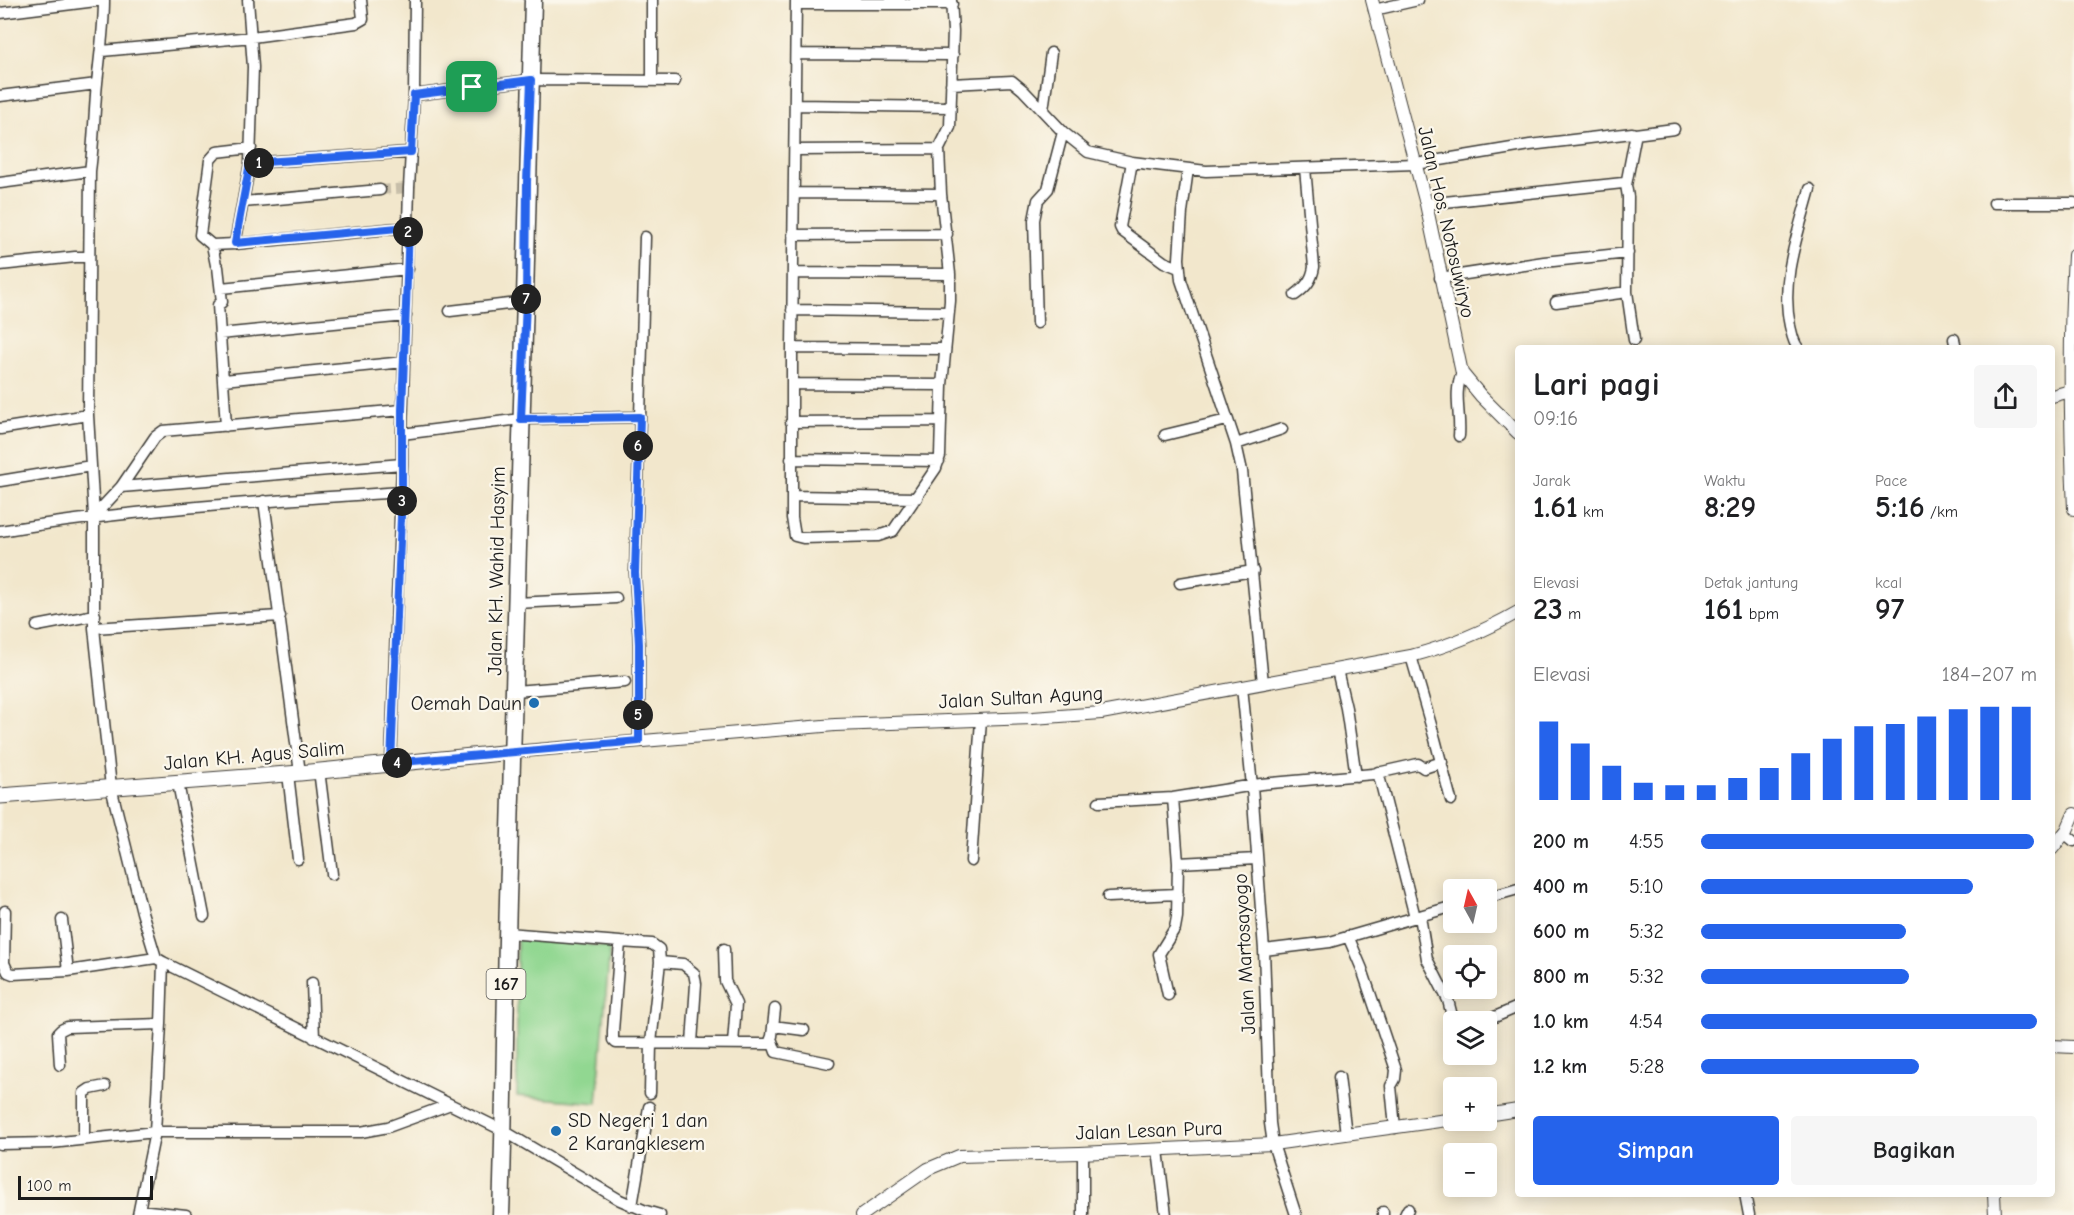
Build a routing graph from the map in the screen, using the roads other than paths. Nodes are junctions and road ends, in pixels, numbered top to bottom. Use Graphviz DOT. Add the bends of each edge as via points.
graph roads {
  1 [pos="104,0"];
  2 [pos="248,0"];
  3 [pos="361,0"];
  4 [pos="415,0"];
  5 [pos="533,0"];
  6 [pos="652,0"];
  7 [pos="1418,0"];
  8 [pos="796,2"];
  9 [pos="951,2"];
  10 [pos="1373,5"];
  11 [pos="0,13"];
  12 [pos="252,37"];
  13 [pos="102,51"];
  14 [pos="1051,53"];
  15 [pos="796,54"];
  16 [pos="953,56"];
  17 [pos="531,80"];
  18 [pos="652,80"];
  19 [pos="675,81"];
  20 [pos="97,84"];
  21 [pos="951,84"];
  22 [pos="414,95"];
  23 [pos="0,96"];
  24 [pos="795,105"];
  25 [pos="950,107"];
  26 [pos="1043,110"];
  27 [pos="1674,129"];
  28 [pos="1063,132"];
  29 [pos="1635,134"];
  30 [pos="251,148"];
  31 [pos="939,149"];
  32 [pos="795,150"];
  33 [pos="411,152"];
  34 [pos="1132,162"];
  35 [pos="250,163"];
  36 [pos="1416,164"];
  37 [pos="1305,168"];
  38 [pos="1188,169"];
  39 [pos="90,171"];
  40 [pos="0,183"];
  41 [pos="1626,185"];
  42 [pos="1810,189"];
  43 [pos="380,190"];
  44 [pos="794,193"];
  45 [pos="941,194"];
  46 [pos="243,202"];
  47 [pos="1994,203"];
  48 [pos="2074,203"];
  49 [pos="1426,204"];
  50 [pos="409,227"];
  51 [pos="946,234"];
  52 [pos="794,235"];
  53 [pos="645,237"];
  54 [pos="235,243"];
  55 [pos="212,245"];
  56 [pos="1628,253"];
  57 [pos="2074,255"];
  58 [pos="89,257"];
  59 [pos="0,265"];
  60 [pos="1179,268"];
  61 [pos="408,269"];
  62 [pos="793,273"];
  63 [pos="950,274"];
  64 [pos="1440,278"];
  65 [pos="222,288"];
  66 [pos="1627,292"];
  67 [pos="1295,295"];
  68 [pos="526,302"];
  69 [pos="1556,302"];
  70 [pos="792,310"];
  71 [pos="450,311"];
  72 [pos="949,312"];
  73 [pos="406,316"];
  74 [pos="1037,323"];
  75 [pos="220,334"];
  76 [pos="1634,340"];
  77 [pos="1796,345"];
  78 [pos="792,348"];
  79 [pos="945,349"];
  80 [pos="404,362"];
  81 [pos="1462,373"];
  82 [pos="224,380"];
  83 [pos="792,384"];
  84 [pos="942,385"];
  85 [pos="2072,390"];
  86 [pos="2055,395"];
  87 [pos="402,410"];
  88 [pos="88,415"];
  89 [pos="640,417"];
  90 [pos="521,419"];
  91 [pos="1227,420"];
  92 [pos="941,421"];
  93 [pos="791,422"];
  94 [pos="226,426"];
  95 [pos="1515,426"];
  96 [pos="0,429"];
  97 [pos="1282,429"];
  98 [pos="402,434"];
  99 [pos="1165,435"];
  100 [pos="1459,436"];
  101 [pos="1236,444"];
  102 [pos="791,459"];
  103 [pos="939,461"];
  104 [pos="402,464"];
  105 [pos="91,466"];
  106 [pos="0,481"];
  107 [pos="121,487"];
  108 [pos="402,492"];
  109 [pos="792,496"];
  110 [pos="917,498"];
  111 [pos="264,501"];
  112 [pos="2074,509"];
  113 [pos="94,512"];
  114 [pos="0,531"];
  115 [pos="1253,571"];
  116 [pos="1180,583"];
  117 [pos="616,598"];
  118 [pos="516,603"];
  119 [pos="1515,614"];
  120 [pos="94,615"];
  121 [pos="280,616"];
  122 [pos="37,626"];
  123 [pos="94,628"];
  124 [pos="1410,656"];
  125 [pos="1337,670"];
  126 [pos="626,682"];
  127 [pos="1263,683"];
  128 [pos="1242,687"];
  129 [pos="515,692"];
  130 [pos="981,720"];
  131 [pos="639,741"];
  132 [pos="512,752"];
  133 [pos="1442,762"];
  134 [pos="391,763"];
  135 [pos="319,771"];
  136 [pos="1378,772"];
  137 [pos="294,773"];
  138 [pos="1356,776"];
  139 [pos="178,783"];
  140 [pos="1252,786"];
  141 [pos="111,787"];
  142 [pos="0,796"];
  143 [pos="1173,798"];
  144 [pos="1451,800"];
  145 [pos="1099,802"];
  146 [pos="2074,814"];
  147 [pos="2070,833"];
  148 [pos="2055,846"];
  149 [pos="298,859"];
  150 [pos="1257,859"];
  151 [pos="971,861"];
  152 [pos="1178,864"];
  153 [pos="332,874"];
  154 [pos="1515,891"];
  155 [pos="1178,894"];
  156 [pos="1497,895"];
  157 [pos="1108,897"];
  158 [pos="1443,909"];
  159 [pos="5,911"];
  160 [pos="204,916"];
  161 [pos="1417,916"];
  162 [pos="62,920"];
  163 [pos="507,933"];
  164 [pos="1348,936"];
  165 [pos="620,942"];
  166 [pos="724,949"];
  167 [pos="1263,950"];
  168 [pos="160,960"];
  169 [pos="660,962"];
  170 [pos="68,971"];
  171 [pos="312,983"];
  172 [pos="1168,994"];
  173 [pos="775,1008"];
  174 [pos="1515,1008"];
  175 [pos="1451,1011"];
  176 [pos="1497,1016"];
  177 [pos="161,1024"];
  178 [pos="773,1026"];
  179 [pos="804,1030"];
  180 [pos="314,1038"];
  181 [pos="772,1041"];
  182 [pos="651,1043"];
  183 [pos="692,1043"];
  184 [pos="734,1044"];
  185 [pos="2055,1046"];
  186 [pos="2074,1047"];
  187 [pos="829,1063"];
  188 [pos="60,1065"];
  189 [pos="1339,1077"];
  190 [pos="105,1086"];
  191 [pos="650,1093"];
  192 [pos="448,1105"];
  193 [pos="649,1107"];
  194 [pos="1515,1110"];
  195 [pos="1497,1113"];
  196 [pos="1443,1121"];
  197 [pos="1395,1128"];
  198 [pos="504,1131"];
  199 [pos="155,1132"];
  200 [pos="1346,1134"];
  201 [pos="84,1140"];
  202 [pos="0,1144"];
  203 [pos="1273,1144"];
  204 [pos="1158,1150"];
  205 [pos="1083,1153"];
  206 [pos="1746,1197"];
  207 [pos="1994,1197"];
  208 [pos="632,1206"];
  209 [pos="139,1213"];
  210 [pos="186,1215"];
  211 [pos="501,1215"];
  212 [pos="660,1215"];
  213 [pos="862,1215"];
  214 [pos="1083,1215"];
  215 [pos="1166,1215"];
  216 [pos="1296,1215"];
  217 [pos="1749,1215"];
  218 [pos="1995,1215"];
  1 -- 11 [label="street"];
  1 -- 13 [label="street"];
  2 -- 12 [label="street"];
  3 -- 12 [label="street" via="363,19 357,23"];
  4 -- 22 [label="street"];
  5 -- 17 [label="main road, Jalan KH. Wahid Hasyim / 167"];
  6 -- 18 [label="street"];
  7 -- 10 [label="street"];
  8 -- 9 [label="street"];
  8 -- 15 [label="street"];
  9 -- 16 [label="street"];
  10 -- 36 [label="street, Jalan Hos. Notosuwiryo"];
  12 -- 13 [label="street"];
  12 -- 30 [label="street"];
  13 -- 20 [label="street"];
  14 -- 26 [label="street"];
  15 -- 16 [label="street"];
  15 -- 24 [label="street"];
  16 -- 21 [label="street"];
  17 -- 18 [label="street"];
  17 -- 22 [label="street"];
  17 -- 68 [label="main road, Jalan KH. Wahid Hasyim / 167"];
  18 -- 19 [label="street"];
  20 -- 23 [label="street"];
  20 -- 39 [label="street"];
  21 -- 25 [label="street"];
  21 -- 26 [label="street" via="1012,81"];
  22 -- 33 [label="street"];
  24 -- 25 [label="street"];
  24 -- 32 [label="street"];
  25 -- 31 [label="street" via="949,130"];
  26 -- 28 [label="street"];
  27 -- 29 [label="street"];
  28 -- 34 [label="street" via="1088,152"];
  28 -- 74 [label="street" via="1048,189 1038,200 1034,220"];
  29 -- 36 [label="street" via="1530,145"];
  29 -- 41 [label="street"];
  30 -- 35 [label="street"];
  30 -- 55 [label="street" via="217,152 210,160 200,235"];
  31 -- 32 [label="street"];
  31 -- 45 [label="street"];
  32 -- 44 [label="street"];
  33 -- 35 [label="street"];
  33 -- 50 [label="street"];
  34 -- 38 [label="street"];
  34 -- 60 [label="street" via="1120,227 1164,262"];
  35 -- 46 [label="street"];
  36 -- 37 [label="street"];
  36 -- 49 [label="street, Jalan Hos. Notosuwiryo"];
  37 -- 38 [label="street"];
  37 -- 67 [label="street" via="1314,267 1307,285"];
  38 -- 60 [label="street"];
  39 -- 40 [label="street"];
  39 -- 58 [label="street"];
  41 -- 49 [label="street"];
  41 -- 56 [label="street"];
  42 -- 77 [label="street" via="1786,290"];
  43 -- 46 [label="street"];
  44 -- 45 [label="street"];
  44 -- 52 [label="street"];
  45 -- 51 [label="street"];
  46 -- 54 [label="street"];
  47 -- 48 [label="street"];
  49 -- 64 [label="street, Jalan Hos. Notosuwiryo"];
  50 -- 54 [label="street"];
  50 -- 61 [label="street"];
  51 -- 52 [label="street"];
  51 -- 63 [label="street"];
  52 -- 62 [label="street"];
  53 -- 89 [label="street"];
  54 -- 55 [label="street"];
  55 -- 65 [label="street"];
  56 -- 64 [label="street"];
  56 -- 66 [label="street"];
  57 -- 85 [label="street"];
  58 -- 59 [label="street"];
  58 -- 88 [label="street"];
  60 -- 91 [label="street"];
  61 -- 65 [label="street"];
  61 -- 73 [label="street"];
  62 -- 63 [label="street"];
  62 -- 70 [label="street"];
  63 -- 72 [label="street"];
  64 -- 81 [label="street, Jalan Hos. Notosuwiryo"];
  65 -- 75 [label="street" via="222,302 218,305"];
  66 -- 69 [label="street"];
  66 -- 76 [label="street"];
  68 -- 71 [label="street"];
  68 -- 90 [label="main road, Jalan KH. Wahid Hasyim / 167"];
  70 -- 72 [label="street"];
  70 -- 78 [label="street"];
  72 -- 79 [label="street"];
  73 -- 75 [label="street"];
  73 -- 80 [label="street"];
  75 -- 82 [label="street"];
  78 -- 79 [label="street"];
  78 -- 83 [label="street"];
  79 -- 84 [label="street"];
  80 -- 82 [label="street"];
  80 -- 87 [label="street"];
  81 -- 95 [label="street, Jalan Hos. Notosuwiryo"];
  81 -- 100 [label="street" via="1457,391"];
  82 -- 94 [label="street"];
  83 -- 84 [label="street"];
  83 -- 93 [label="street"];
  84 -- 92 [label="street"];
  85 -- 86 [label="street"];
  85 -- 112 [label="street"];
  87 -- 94 [label="street"];
  87 -- 98 [label="street"];
  88 -- 96 [label="street"];
  88 -- 105 [label="street"];
  89 -- 90 [label="street"];
  89 -- 131 [label="street" via="635,573"];
  90 -- 98 [label="street"];
  90 -- 118 [label="main road, Jalan KH. Wahid Hasyim / 167"];
  91 -- 99 [label="street"];
  91 -- 101 [label="street"];
  92 -- 93 [label="street"];
  92 -- 103 [label="street"];
  93 -- 102 [label="street"];
  94 -- 107 [label="street" via="158,433"];
  97 -- 101 [label="street"];
  98 -- 104 [label="street"];
  101 -- 115 [label="street"];
  102 -- 103 [label="street"];
  102 -- 109 [label="street"];
  103 -- 110 [label="street"];
  104 -- 107 [label="street"];
  104 -- 108 [label="street"];
  105 -- 106 [label="street"];
  105 -- 113 [label="street"];
  107 -- 113 [label="street"];
  108 -- 111 [label="street"];
  108 -- 134 [label="street"];
  109 -- 110 [label="street"];
  109 -- 110 [label="street" via="795,536 803,538 889,534"];
  111 -- 113 [label="street" via="137,514"];
  111 -- 121 [label="street"];
  113 -- 114 [label="street"];
  113 -- 120 [label="street"];
  115 -- 116 [label="street"];
  115 -- 127 [label="street"];
  117 -- 118 [label="street"];
  118 -- 129 [label="main road, Jalan KH. Wahid Hasyim / 167"];
  119 -- 124 [label="street, Jalan Sultan Agung" via="1470,638"];
  120 -- 122 [label="street"];
  120 -- 123 [label="street"];
  121 -- 123 [label="street"];
  121 -- 137 [label="street"];
  123 -- 141 [label="street"];
  124 -- 125 [label="street, Jalan Sultan Agung"];
  124 -- 133 [label="street"];
  125 -- 127 [label="street, Jalan Sultan Agung"];
  125 -- 138 [label="street"];
  126 -- 129 [label="street"];
  127 -- 128 [label="street, Jalan Sultan Agung"];
  128 -- 130 [label="street, Jalan Sultan Agung" via="1101,713"];
  128 -- 140 [label="street, Jalan Martosayogo"];
  129 -- 132 [label="main road, Jalan KH. Wahid Hasyim / 167"];
  130 -- 131 [label="street, Jalan Sultan Agung" via="835,725"];
  130 -- 151 [label="street"];
  131 -- 132 [label="street, Jalan Sultan Agung"];
  132 -- 134 [label="main road, Jalan KH. Agus Salim"];
  132 -- 163 [label="main road, Jalan KH. Wahid Hasyim / 167"];
  133 -- 136 [label="street" via="1424,768 1418,764"];
  133 -- 144 [label="street"];
  134 -- 135 [label="main road, Jalan KH. Agus Salim"];
  135 -- 137 [label="main road, Jalan KH. Agus Salim"];
  135 -- 153 [label="street"];
  136 -- 138 [label="street"];
  136 -- 161 [label="street"];
  137 -- 139 [label="main road, Jalan KH. Agus Salim"];
  137 -- 149 [label="street"];
  138 -- 140 [label="street"];
  139 -- 141 [label="main road, Jalan KH. Agus Salim"];
  139 -- 160 [label="street"];
  140 -- 143 [label="street"];
  140 -- 150 [label="street, Jalan Martosayogo"];
  141 -- 142 [label="main road, Jalan KH. Agus Salim"];
  141 -- 168 [label="street" via="142,912"];
  143 -- 145 [label="street"];
  143 -- 152 [label="street"];
  146 -- 147 [label="street"];
  147 -- 148 [label="street"];
  150 -- 152 [label="street"];
  150 -- 167 [label="street, Jalan Martosayogo"];
  152 -- 155 [label="street"];
  154 -- 156 [label="street"];
  155 -- 157 [label="street"];
  155 -- 172 [label="street" via="1175,928 1159,954"];
  158 -- 161 [label="street"];
  159 -- 170 [label="street" via="4,963 8,972"];
  161 -- 164 [label="street"];
  161 -- 175 [label="street" via="1427,959"];
  162 -- 170 [label="street"];
  163 -- 165 [label="street"];
  163 -- 198 [label="main road, Jalan KH. Wahid Hasyim / 167"];
  164 -- 167 [label="street" via="1313,945"];
  164 -- 197 [label="street" via="1396,1070 1391,1086"];
  165 -- 169 [label="street" via="656,945"];
  165 -- 182 [label="street" via="613,1040"];
  166 -- 184 [label="street" via="725,981 736,1004"];
  167 -- 203 [label="street, Jalan Martosayogo"];
  168 -- 170 [label="street"];
  168 -- 177 [label="street"];
  168 -- 180 [label="street"];
  169 -- 182 [label="street"];
  169 -- 183 [label="street" via="683,964 694,972"];
  171 -- 180 [label="street"];
  173 -- 178 [label="street"];
  174 -- 176 [label="street"];
  177 -- 188 [label="street" via="61,1030"];
  177 -- 199 [label="street"];
  178 -- 179 [label="street"];
  178 -- 181 [label="street"];
  180 -- 192 [label="street"];
  181 -- 184 [label="street"];
  181 -- 187 [label="street" via="776,1052"];
  182 -- 183 [label="street"];
  182 -- 191 [label="street"];
  183 -- 184 [label="street"];
  185 -- 186 [label="street"];
  189 -- 200 [label="street"];
  190 -- 201 [label="street" via="84,1093"];
  192 -- 198 [label="street"];
  192 -- 199 [label="street" via="369,1131"];
  193 -- 208 [label="street"];
  194 -- 195 [label="street"];
  196 -- 197 [label="street, Jalan Lesan Pura"];
  197 -- 200 [label="street, Jalan Lesan Pura"];
  198 -- 208 [label="street"];
  198 -- 211 [label="main road, Jalan KH. Wahid Hasyim / 167"];
  199 -- 201 [label="street"];
  199 -- 209 [label="street"];
  200 -- 203 [label="street, Jalan Lesan Pura"];
  201 -- 202 [label="street"];
  203 -- 204 [label="street, Jalan Lesan Pura"];
  203 -- 216 [label="street, Jalan Martosayogo"];
  204 -- 205 [label="street, Jalan Lesan Pura"];
  204 -- 215 [label="street"];
  205 -- 213 [label="street, Jalan Lesan Pura" via="953,1158 928,1169"];
  205 -- 214 [label="street"];
  206 -- 217 [label="street"];
  207 -- 218 [label="street"];
  208 -- 212 [label="street"];
  209 -- 210 [label="street"];
}
